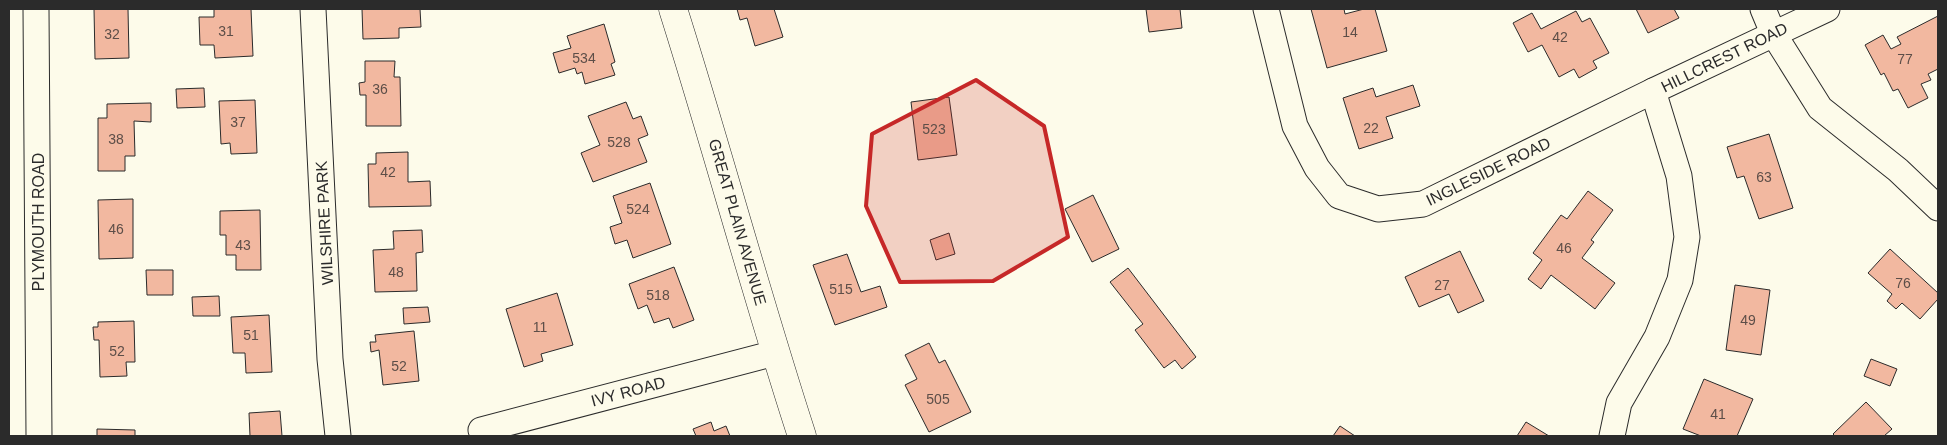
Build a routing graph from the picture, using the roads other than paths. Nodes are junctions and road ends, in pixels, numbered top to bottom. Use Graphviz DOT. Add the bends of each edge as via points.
graph roads {
  1 [pos="36,9"];
  2 [pos="313,9"];
  3 [pos="673,9"];
  4 [pos="1266,9"];
  5 [pos="1763,9"];
  6 [pos="1827,9"];
  7 [pos="1773,33"];
  8 [pos="1652,91"];
  9 [pos="1938,208"];
  10 [pos="775,352"];
  11 [pos="481,430"];
  12 [pos="39,436"];
  13 [pos="338,436"];
  14 [pos="802,436"];
  15 [pos="1612,436"];
  1 -- 12 [label="street, PLYMOUTH ROAD"];
  2 -- 13 [label="street, WILSHIRE PARK" via="330,359"];
  3 -- 10 [label="main road, GREAT PLAIN AVENUE"];
  4 -- 8 [label="street, INGLESIDE ROAD" via="1296,126 1317,168 1339,196 1378,209 1423,204"];
  5 -- 7 [label="street"];
  6 -- 7 [label="street, HILLCREST ROAD"];
  7 -- 8 [label="street, HILLCREST ROAD"];
  7 -- 9 [label="street" via="1820,108 1898,170"];
  8 -- 15 [label="street, HILLCREST ROAD" via="1678,176 1687,237 1680,280 1657,337 1619,403"];
  10 -- 11 [label="street, IVY ROAD"];
  10 -- 14 [label="main road, GREAT PLAIN AVENUE"];
}
